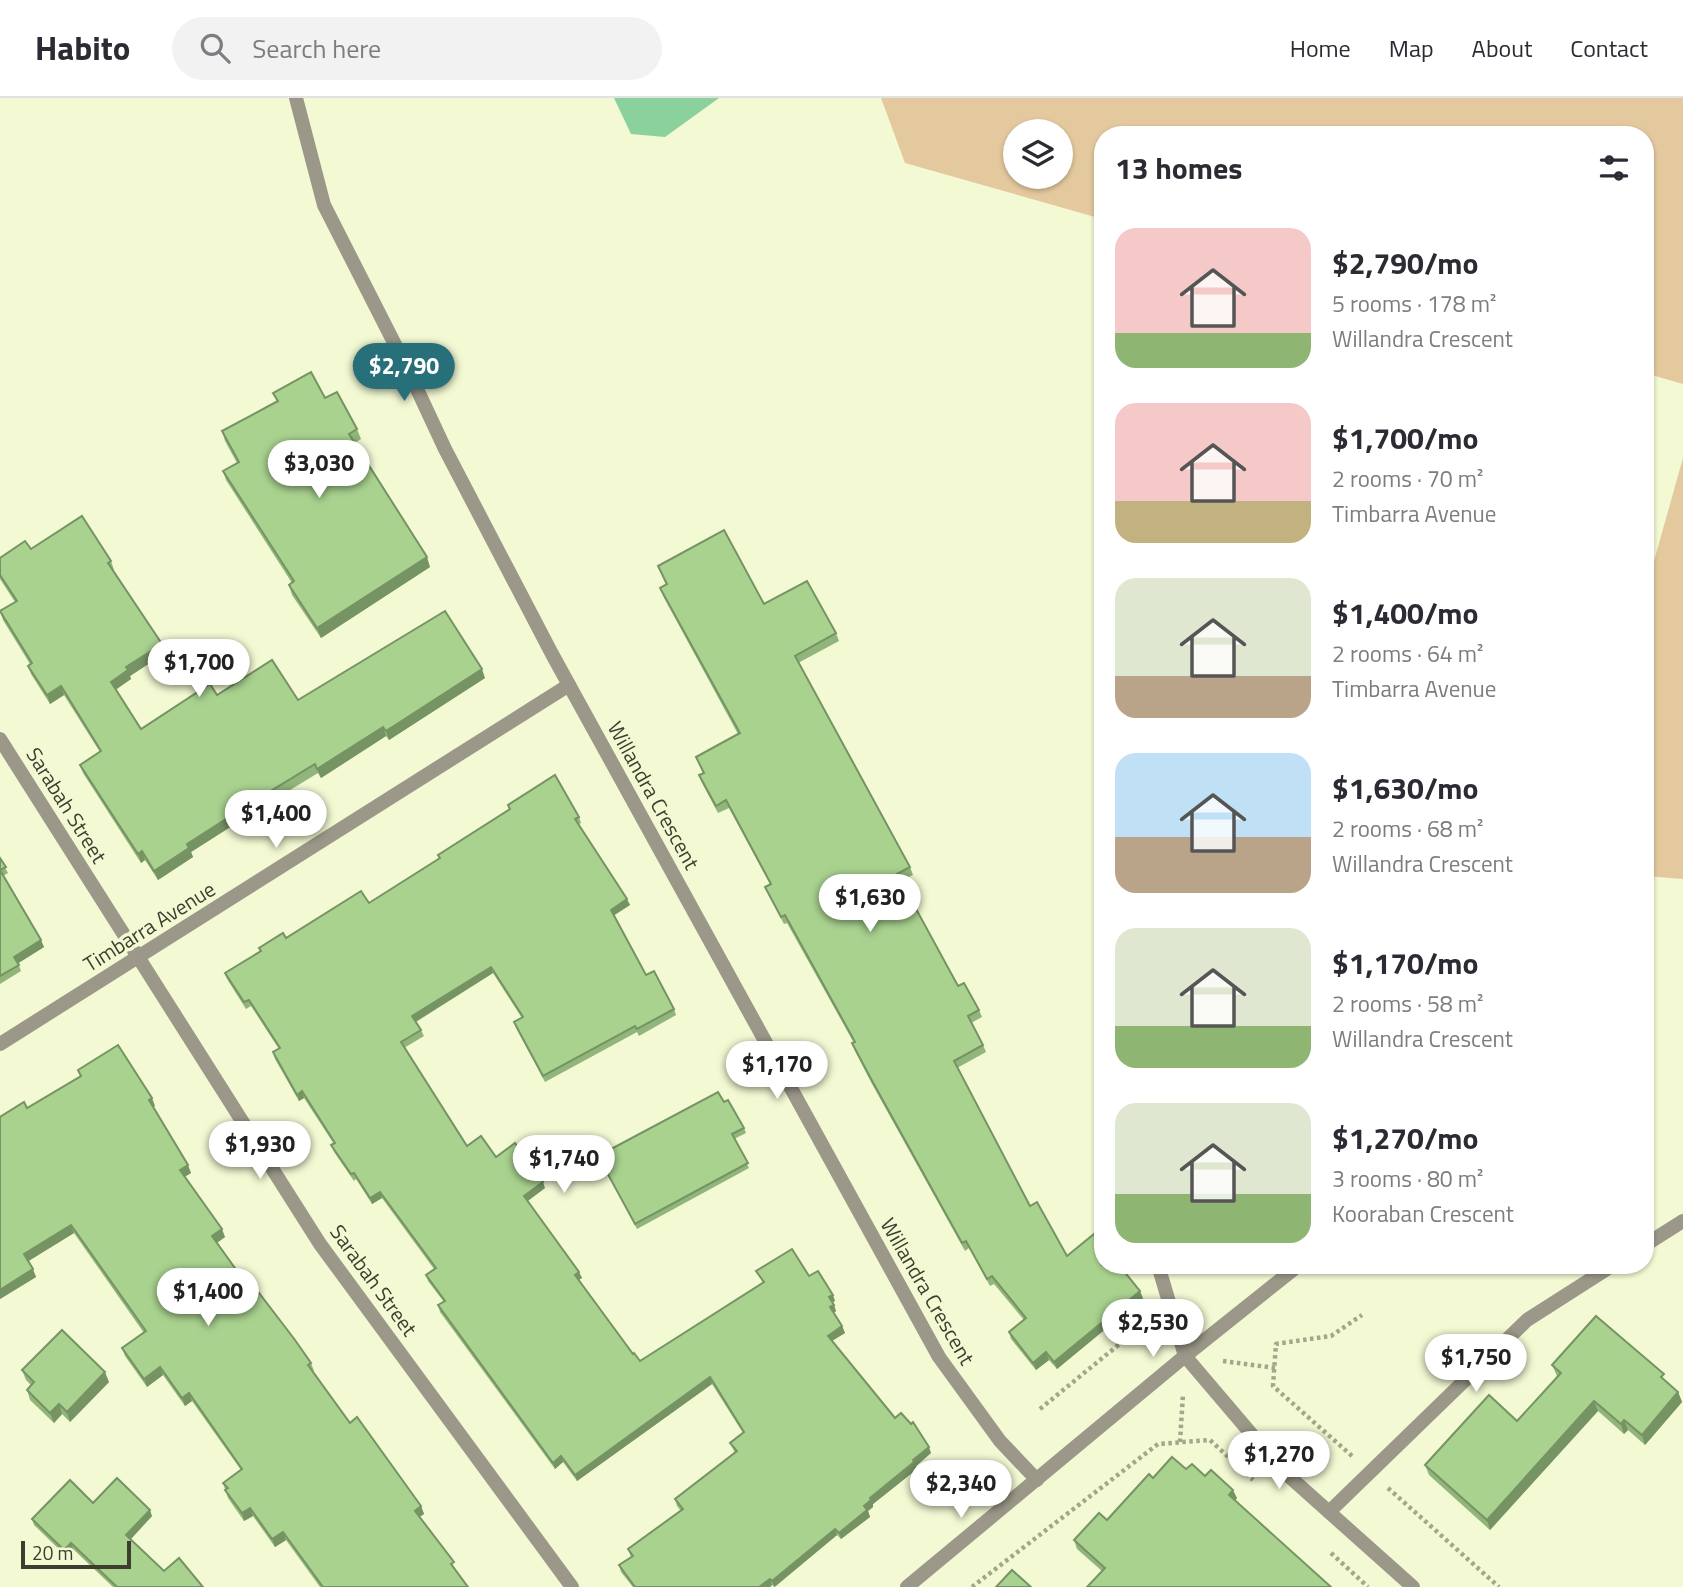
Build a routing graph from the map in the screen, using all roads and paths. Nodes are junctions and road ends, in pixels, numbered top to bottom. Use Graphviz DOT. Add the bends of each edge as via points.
graph roads {
  1 [pos="296,98"];
  2 [pos="569,685"];
  3 [pos="0,739"];
  4 [pos="139,957"];
  5 [pos="0,1044"];
  6 [pos="1683,1221"];
  7 [pos="1654,1239"];
  8 [pos="1161,1274"];
  9 [pos="1288,1274"];
  10 [pos="1599,1274"];
  11 [pos="1144,1324"];
  12 [pos="1185,1356"];
  13 [pos="1275,1367"];
  14 [pos="1040,1409"];
  15 [pos="1180,1442"];
  16 [pos="1037,1480"];
  17 [pos="1260,1486"];
  18 [pos="1329,1512"];
  19 [pos="1329,1550"];
  20 [pos="572,1587"];
  21 [pos="907,1587"];
  22 [pos="972,1587"];
  23 [pos="1368,1587"];
  24 [pos="1413,1587"];
  1 -- 2 [label="street, Willandra Crescent" via="324,205 445,450"];
  2 -- 4 [label="street, Timbarra Avenue"];
  2 -- 16 [label="street, Willandra Crescent" via="939,1357 1000,1441"];
  3 -- 4 [label="street, Sarabah Street"];
  4 -- 5 [label="street, Timbarra Avenue"];
  4 -- 20 [label="street, Sarabah Street" via="320,1244"];
  6 -- 7 [label="street"];
  8 -- 12 [label="street"];
  9 -- 12 [label="street"];
  10 -- 18 [label="street" via="1527,1320"];
  11 -- 14 [label="path"];
  12 -- 13 [label="path"];
  12 -- 15 [label="path"];
  12 -- 16 [label="street"];
  12 -- 18 [label="street" via="1283,1470"];
  15 -- 17 [label="path" via="1210,1440"];
  15 -- 22 [label="path" via="1158,1444"];
  16 -- 21 [label="street"];
  18 -- 24 [label="street"];
  19 -- 23 [label="path"];
}
